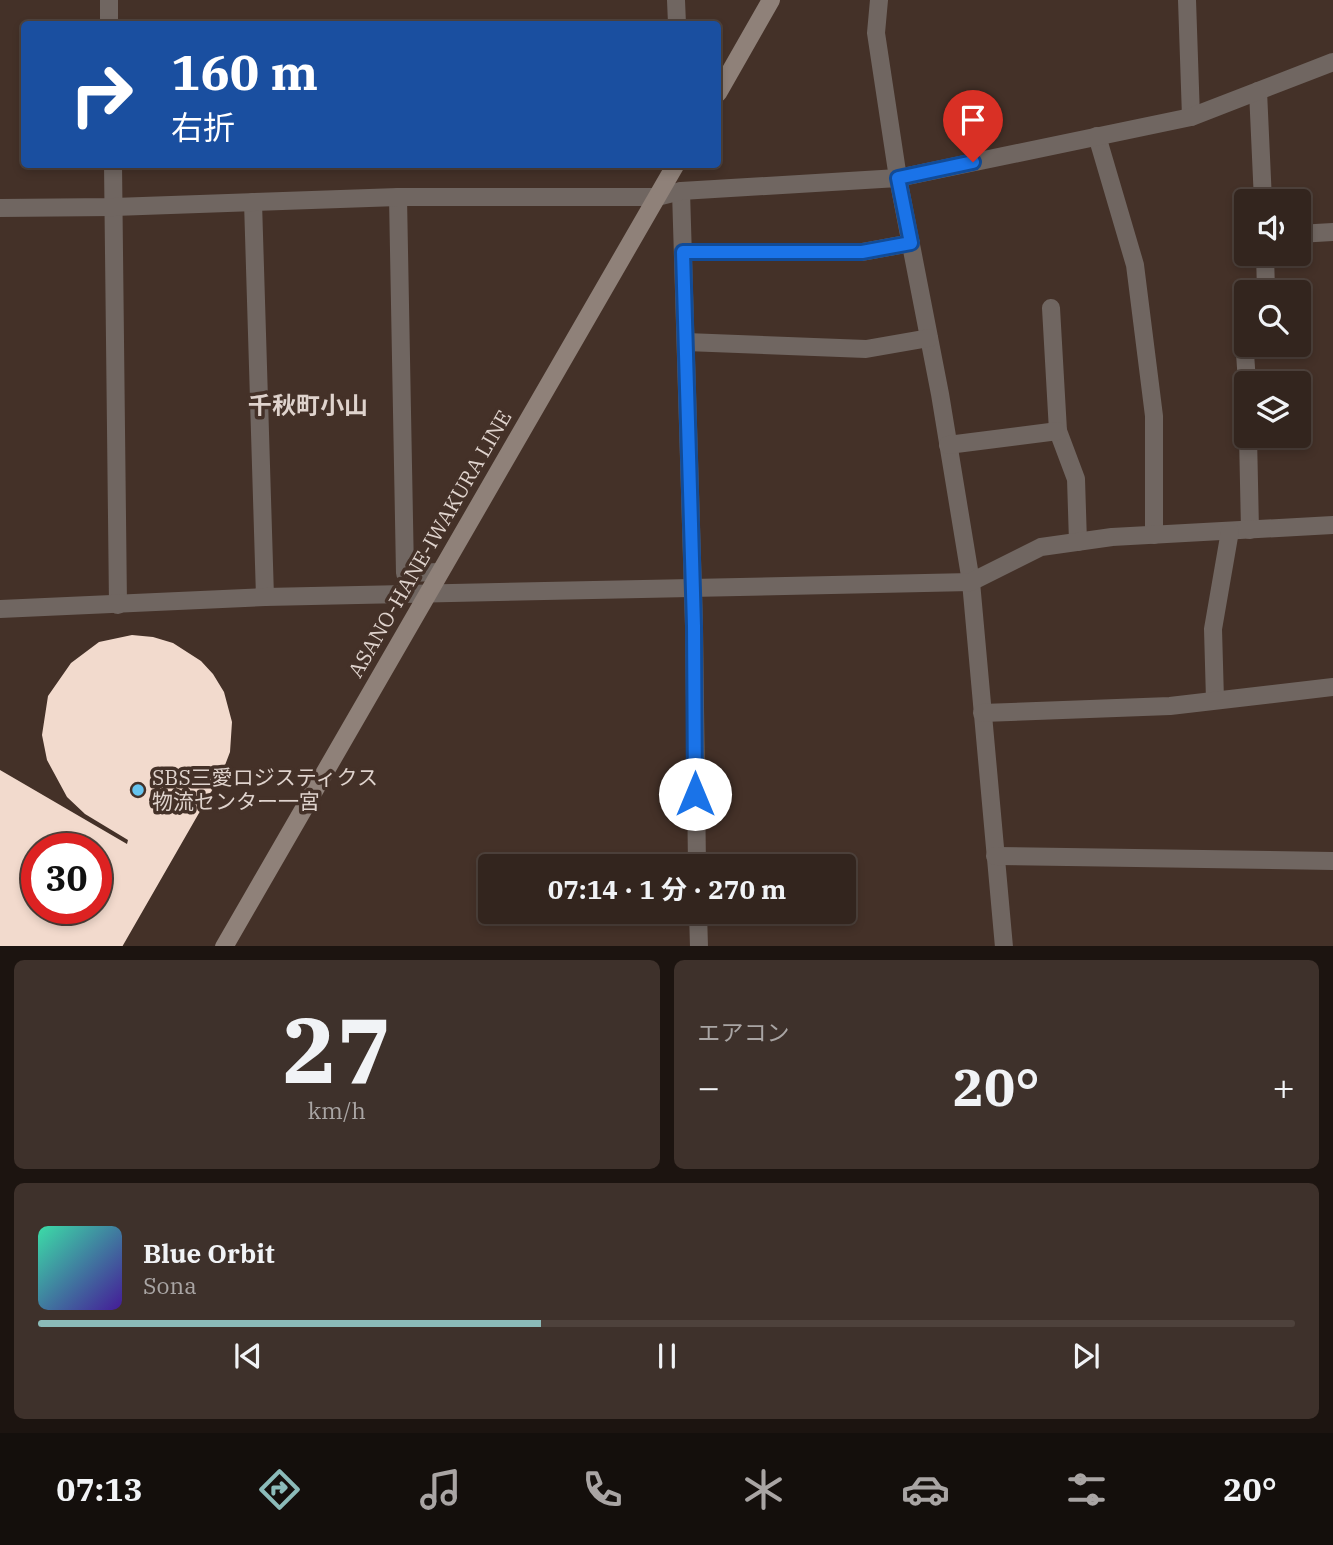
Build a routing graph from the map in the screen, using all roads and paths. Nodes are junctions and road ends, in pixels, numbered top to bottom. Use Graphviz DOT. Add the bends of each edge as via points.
graph roads {
  1 [pos="108,0"];
  2 [pos="676,0"];
  3 [pos="771,0"];
  4 [pos="879,0"];
  5 [pos="1187,0"];
  6 [pos="109,21"];
  7 [pos="677,21"];
  8 [pos="1333,62"];
  9 [pos="721,88"];
  10 [pos="1258,91"];
  11 [pos="1191,117"];
  12 [pos="1097,136"];
  13 [pos="113,168"];
  14 [pos="674,168"];
  15 [pos="898,178"];
  16 [pos="1262,189"];
  17 [pos="681,191"];
  18 [pos="398,197"];
  19 [pos="657,197"];
  20 [pos="253,202"];
  21 [pos="114,207"];
  22 [pos="0,208"];
  23 [pos="1333,232"];
  24 [pos="1311,233"];
  25 [pos="911,243"];
  26 [pos="683,252"];
  27 [pos="1051,308"];
  28 [pos="929,338"];
  29 [pos="686,341"];
  30 [pos="1058,431"];
  31 [pos="948,445"];
  32 [pos="1248,448"];
  33 [pos="1333,525"];
  34 [pos="1250,530"];
  35 [pos="1230,531"];
  36 [pos="1154,535"];
  37 [pos="1078,542"];
  38 [pos="440,572"];
  39 [pos="971,582"];
  40 [pos="693,589"];
  41 [pos="428,594"];
  42 [pos="265,597"];
  43 [pos="118,605"];
  44 [pos="0,609"];
  45 [pos="1333,687"];
  46 [pos="1214,700"];
  47 [pos="982,713"];
  48 [pos="697,854"];
  49 [pos="995,856"];
  50 [pos="1333,861"];
  51 [pos="698,924"];
  52 [pos="225,946"];
  53 [pos="699,946"];
  54 [pos="1004,946"];
  1 -- 6 [label="street"];
  2 -- 7 [label="street"];
  3 -- 9 [label="main road"];
  4 -- 15 [label="street" via="876,33"];
  5 -- 11 [label="street"];
  8 -- 10 [label="street"];
  10 -- 11 [label="street"];
  10 -- 16 [label="street"];
  11 -- 12 [label="street"];
  12 -- 15 [label="street"];
  12 -- 36 [label="street" via="1135,265 1154,416"];
  13 -- 21 [label="street"];
  14 -- 19 [label="main road, ASANO-HANE-IWAKURA LINE"];
  15 -- 17 [label="street"];
  15 -- 25 [label="street"];
  17 -- 19 [label="street"];
  17 -- 26 [label="street"];
  18 -- 19 [label="street"];
  18 -- 20 [label="street"];
  18 -- 38 [label="street" via="405,573"];
  19 -- 38 [label="main road, ASANO-HANE-IWAKURA LINE"];
  20 -- 21 [label="street"];
  20 -- 42 [label="street"];
  21 -- 22 [label="street"];
  21 -- 43 [label="street"];
  23 -- 24 [label="street"];
  25 -- 26 [label="street" via="862,252"];
  25 -- 28 [label="street"];
  26 -- 29 [label="street"];
  27 -- 30 [label="street"];
  28 -- 29 [label="street" via="866,349"];
  28 -- 31 [label="street"];
  29 -- 40 [label="street"];
  30 -- 31 [label="street"];
  30 -- 37 [label="street" via="1076,479"];
  31 -- 39 [label="street"];
  32 -- 34 [label="street"];
  33 -- 34 [label="street"];
  34 -- 35 [label="street"];
  35 -- 36 [label="street"];
  35 -- 46 [label="street" via="1213,628"];
  36 -- 37 [label="street"];
  37 -- 39 [label="street" via="1041,547"];
  38 -- 41 [label="main road, ASANO-HANE-IWAKURA LINE"];
  39 -- 40 [label="street"];
  39 -- 47 [label="street"];
  40 -- 41 [label="street"];
  40 -- 48 [label="street"];
  41 -- 42 [label="street"];
  41 -- 52 [label="main road, ASANO-HANE-IWAKURA LINE"];
  42 -- 43 [label="street"];
  43 -- 44 [label="street"];
  45 -- 46 [label="street"];
  46 -- 47 [label="street" via="1170,706"];
  47 -- 49 [label="street"];
  49 -- 50 [label="street"];
  49 -- 54 [label="street"];
  51 -- 53 [label="street"];
}
